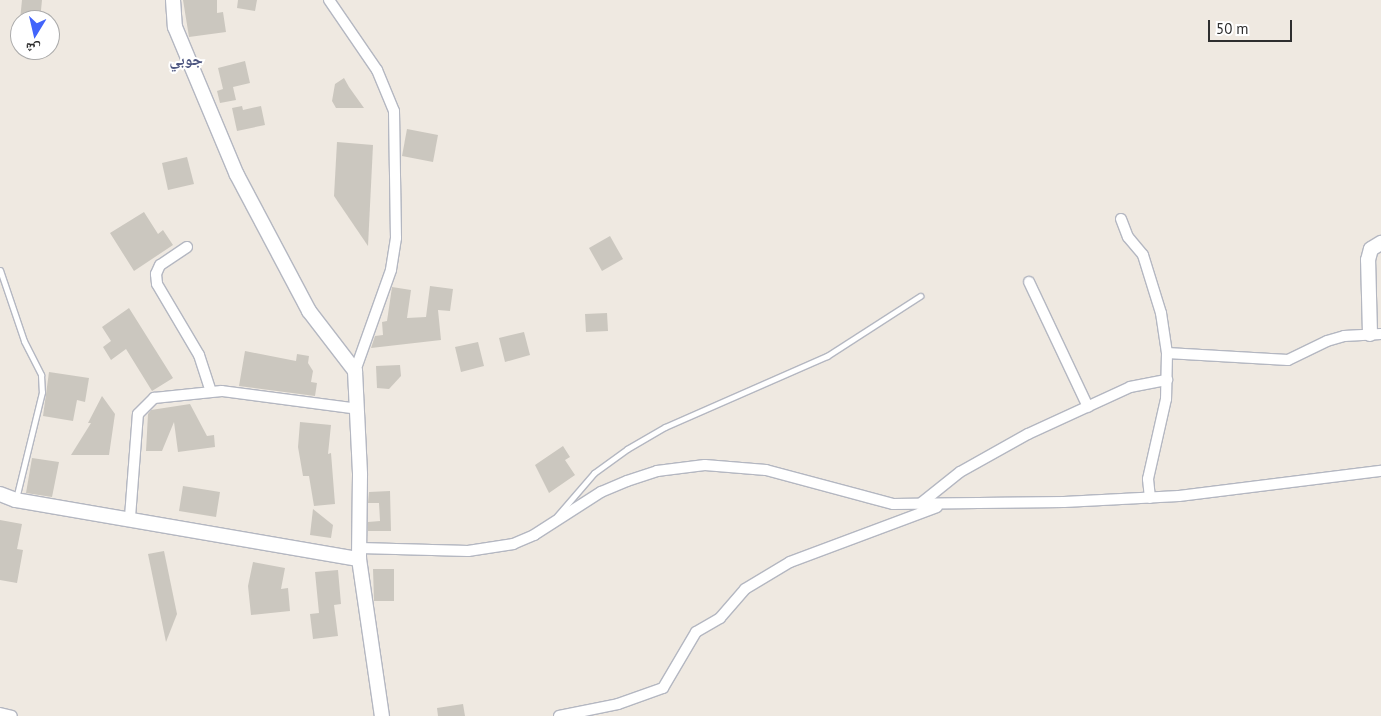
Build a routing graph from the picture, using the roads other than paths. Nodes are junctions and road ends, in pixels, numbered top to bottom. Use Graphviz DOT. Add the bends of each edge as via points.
graph roads {
  1 [pos="173,0"];
  2 [pos="329,0"];
  3 [pos="1121,218"];
  4 [pos="1381,243"];
  5 [pos="187,247"];
  6 [pos="0,270"];
  7 [pos="1029,282"];
  8 [pos="920,296"];
  9 [pos="1376,334"];
  10 [pos="1167,353"];
  11 [pos="355,371"];
  12 [pos="1167,380"];
  13 [pos="211,391"];
  14 [pos="1088,407"];
  15 [pos="358,409"];
  16 [pos="1381,471"];
  17 [pos="0,494"];
  18 [pos="1150,498"];
  19 [pos="16,500"];
  20 [pos="920,504"];
  21 [pos="946,504"];
  22 [pos="130,517"];
  23 [pos="549,526"];
  24 [pos="360,553"];
  25 [pos="0,713"];
  26 [pos="12,716"];
  27 [pos="382,716"];
  28 [pos="559,716"];
  1 -- 11 [label="street" via="175,27 237,175 310,311"];
  2 -- 11 [label="street" via="377,70 394,112 396,238 391,270"];
  3 -- 10 [label="street" via="1128,238 1143,255 1160,313"];
  4 -- 9 [label="street" via="1371,249 1368,260"];
  5 -- 13 [label="street" via="160,265 156,274 157,284 200,355"];
  6 -- 19 [label="lane" via="24,341 41,375 42,392"];
  7 -- 14 [label="street"];
  8 -- 23 [label="lane" via="826,356 665,427 627,449 594,473"];
  9 -- 10 [label="street" via="1327,340 1288,360"];
  10 -- 12 [label="street"];
  11 -- 15 [label="street"];
  12 -- 14 [label="street" via="1130,387"];
  12 -- 18 [label="street" via="1148,480"];
  13 -- 15 [label="street" via="252,393"];
  13 -- 22 [label="street" via="154,398 138,414"];
  14 -- 20 [label="street" via="994,452 960,472"];
  15 -- 24 [label="street"];
  16 -- 18 [label="street" via="1227,492"];
  17 -- 19 [label="street"];
  18 -- 21 [label="street"];
  19 -- 22 [label="street"];
  20 -- 21 [label="street"];
  20 -- 23 [label="street" via="893,504 766,470 705,465 657,471 627,481 601,492"];
  21 -- 28 [label="street" via="790,562 745,589 720,618 696,632 663,688 618,704"];
  22 -- 24 [label="street"];
  23 -- 24 [label="street" via="513,544 468,551"];
  24 -- 27 [label="street"];
  25 -- 26 [label="street"];
}
